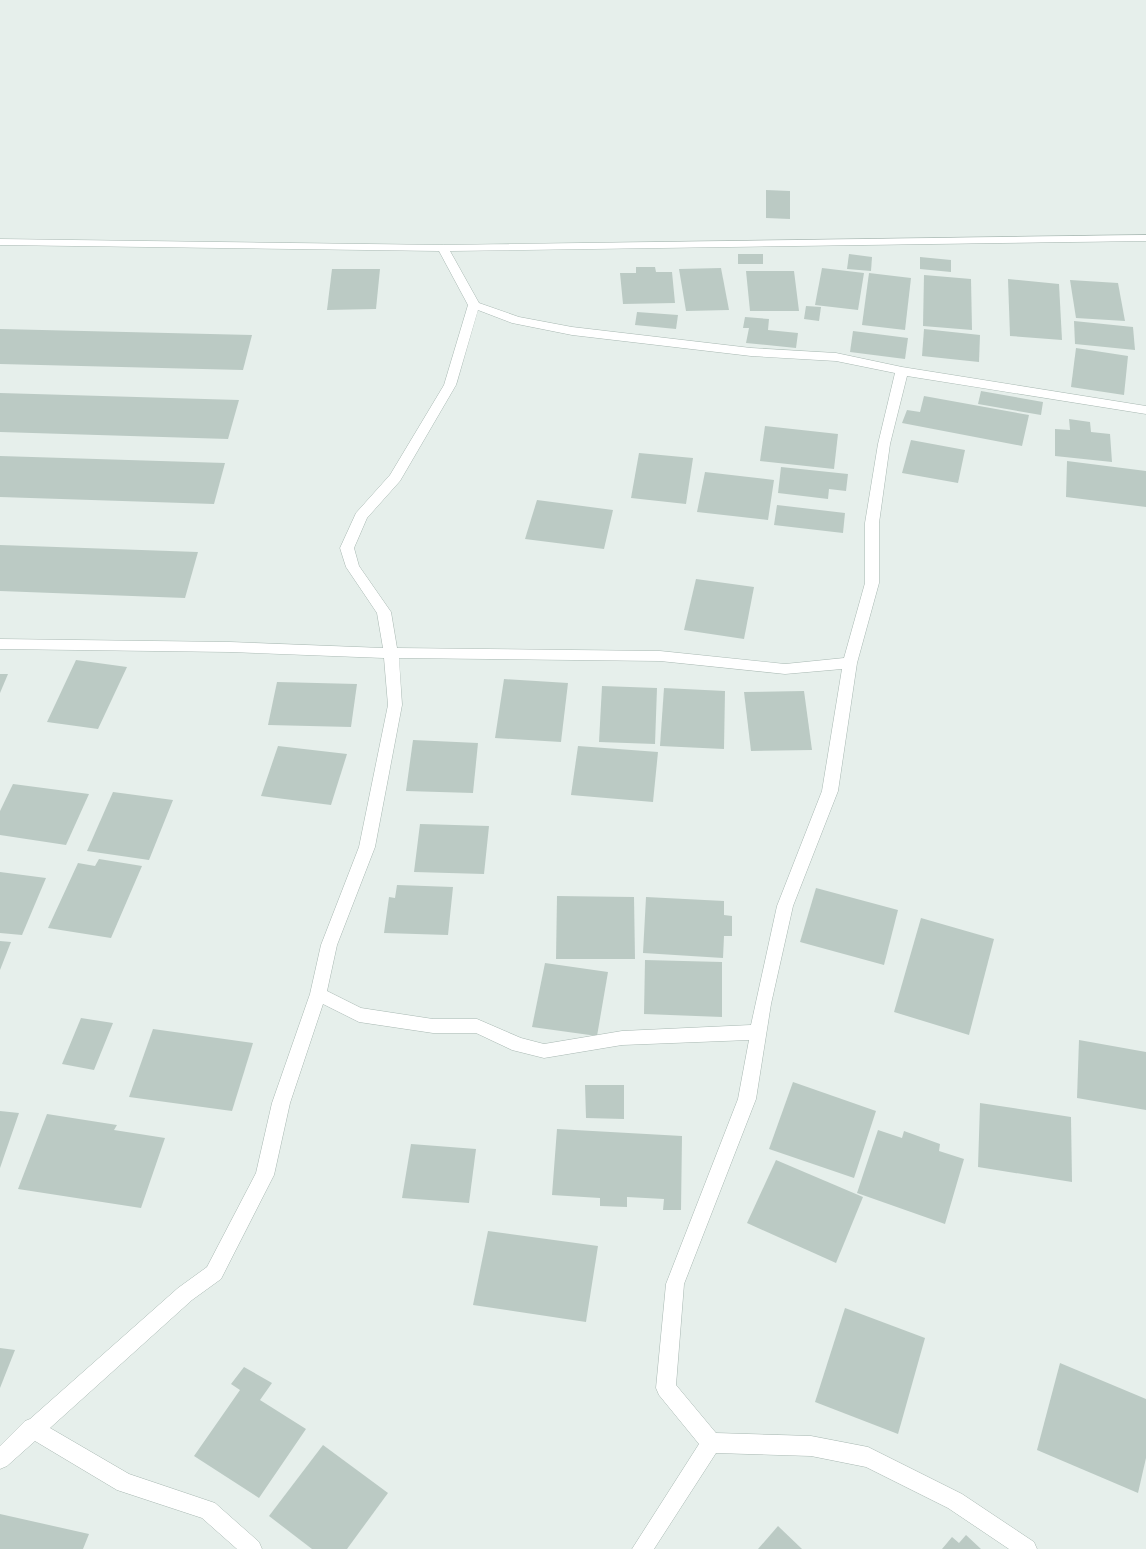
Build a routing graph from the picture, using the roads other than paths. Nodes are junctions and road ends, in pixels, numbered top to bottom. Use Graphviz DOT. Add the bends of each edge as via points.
graph roads {
  1 [pos="1146,238"];
  2 [pos="0,242"];
  3 [pos="443,248"];
  4 [pos="474,305"];
  5 [pos="902,371"];
  6 [pos="1146,410"];
  7 [pos="0,644"];
  8 [pos="391,652"];
  9 [pos="850,663"];
  10 [pos="318,994"];
  11 [pos="758,1032"];
  12 [pos="32,1428"];
  13 [pos="711,1443"];
  14 [pos="0,1459"];
  15 [pos="252,1549"];
  16 [pos="642,1549"];
  17 [pos="1027,1549"];
  1 -- 3 [label="street"];
  2 -- 3 [label="street"];
  3 -- 4 [label="street"];
  4 -- 5 [label="street" via="516,320 572,330 751,352 836,357"];
  4 -- 8 [label="street" via="450,385 395,478 360,516 347,548 353,567 384,612"];
  5 -- 6 [label="street"];
  5 -- 9 [label="street" via="884,444 872,522 872,583"];
  7 -- 8 [label="street"];
  8 -- 9 [label="street" via="660,656 785,669"];
  8 -- 10 [label="street" via="395,705 385,763 367,847 329,945"];
  9 -- 11 [label="street" via="830,791 785,906"];
  10 -- 11 [label="street" via="359,1015 433,1026 477,1026 518,1045 544,1051 622,1038"];
  10 -- 12 [label="street" via="281,1103 265,1175 214,1273 185,1294"];
  11 -- 13 [label="street" via="747,1099 675,1284 666,1388"];
  12 -- 14 [label="street"];
  12 -- 15 [label="street" via="124,1483 208,1510"];
  13 -- 16 [label="street"];
  13 -- 17 [label="street" via="811,1446 868,1456 955,1501"];
}
